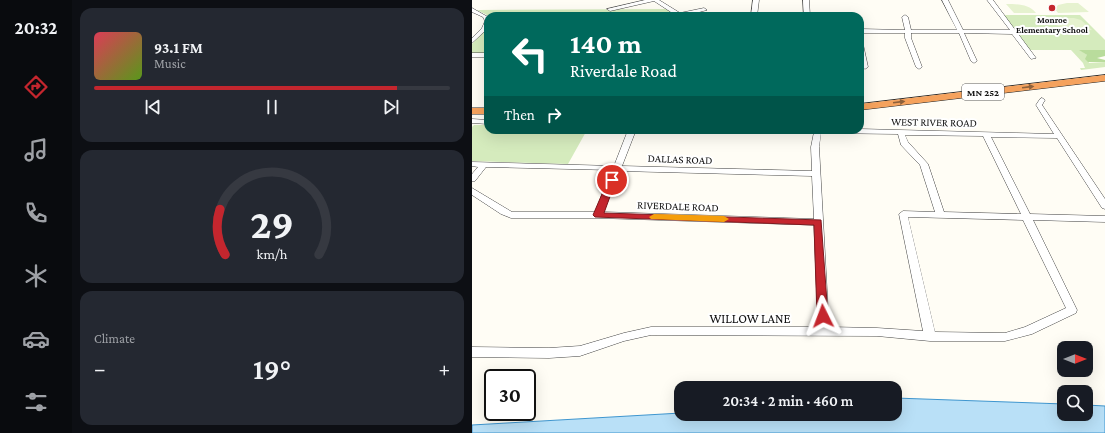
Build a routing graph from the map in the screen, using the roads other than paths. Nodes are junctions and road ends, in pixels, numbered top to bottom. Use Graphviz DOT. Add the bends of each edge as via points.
graph roads {
  1 [pos="652,0"];
  2 [pos="656,0"];
  3 [pos="756,0"];
  4 [pos="806,0"];
  5 [pos="945,0"];
  6 [pos="990,0"];
  7 [pos="610,9"];
  8 [pos="472,10"];
  9 [pos="704,10"];
  10 [pos="676,12"];
  11 [pos="695,12"];
  12 [pos="754,12"];
  13 [pos="807,12"];
  14 [pos="484,16"];
  15 [pos="905,17"];
  16 [pos="484,29"];
  17 [pos="864,31"];
  18 [pos="908,31"];
  19 [pos="960,31"];
  20 [pos="1014,32"];
  21 [pos="472,41"];
  22 [pos="472,55"];
  23 [pos="484,55"];
  24 [pos="1033,58"];
  25 [pos="974,61"];
  26 [pos="864,62"];
  27 [pos="865,67"];
  28 [pos="919,67"];
  29 [pos="1105,70"];
  30 [pos="1105,78"];
  31 [pos="864,98"];
  32 [pos="1042,100"];
  33 [pos="472,103"];
  34 [pos="484,103"];
  35 [pos="864,107"];
  36 [pos="472,111"];
  37 [pos="484,112"];
  38 [pos="472,121"];
  39 [pos="484,122"];
  40 [pos="864,131"];
  41 [pos="901,132"];
  42 [pos="630,134"];
  43 [pos="810,134"];
  44 [pos="817,134"];
  45 [pos="986,134"];
  46 [pos="1059,136"];
  47 [pos="815,147"];
  48 [pos="472,164"];
  49 [pos="484,164"];
  50 [pos="616,168"];
  51 [pos="816,174"];
  52 [pos="472,179"];
  53 [pos="472,191"];
  54 [pos="1105,206"];
  55 [pos="940,214"];
  56 [pos="598,215"];
  57 [pos="1028,217"];
  58 [pos="1105,219"];
  59 [pos="818,222"];
  60 [pos="824,332"];
  61 [pos="930,337"];
  62 [pos="472,352"];
  1 -- 7 [label="street"];
  2 -- 10 [label="street"];
  3 -- 12 [label="street"];
  4 -- 13 [label="street"];
  5 -- 19 [label="street"];
  6 -- 20 [label="street"];
  8 -- 14 [label="street"];
  9 -- 11 [label="street"];
  15 -- 18 [label="street" via="908,21"];
  16 -- 21 [label="street"];
  17 -- 18 [label="street"];
  18 -- 19 [label="street"];
  18 -- 28 [label="street" via="908,38"];
  19 -- 20 [label="street"];
  19 -- 25 [label="street"];
  20 -- 24 [label="street"];
  22 -- 23 [label="street"];
  26 -- 27 [label="street"];
  29 -- 31 [label="highway, MN 252"];
  35 -- 30 [label="highway, MN 252, one-way"];
  32 -- 46 [label="street" via="1039,105"];
  33 -- 34 [label="highway"];
  36 -- 37 [label="highway"];
  38 -- 39 [label="street"];
  40 -- 41 [label="street, WEST RIVER ROAD"];
  41 -- 45 [label="street, WEST RIVER ROAD"];
  41 -- 55 [label="street" via="904,143 924,164"];
  42 -- 50 [label="street"];
  43 -- 47 [label="street"];
  44 -- 47 [label="street"];
  45 -- 46 [label="street, WEST RIVER ROAD"];
  45 -- 57 [label="street"];
  46 -- 54 [label="street"];
  47 -- 51 [label="street"];
  48 -- 49 [label="street, DALLAS ROAD"];
  49 -- 50 [label="street, DALLAS ROAD"];
  49 -- 52 [label="street"];
  50 -- 51 [label="street, DALLAS ROAD"];
  50 -- 56 [label="street"];
  51 -- 59 [label="street"];
  53 -- 56 [label="street, RIVERDALE ROAD" via="511,214"];
  55 -- 57 [label="street"];
  55 -- 61 [label="street" via="903,214"];
  56 -- 59 [label="street, RIVERDALE ROAD"];
  57 -- 58 [label="street"];
  57 -- 61 [label="street, WILLOW LANE" via="1072,310 1017,335 991,338"];
  59 -- 60 [label="street"];
  60 -- 61 [label="street, WILLOW LANE" via="877,332"];
  60 -- 62 [label="street, WILLOW LANE" via="651,331 580,351"];
}
